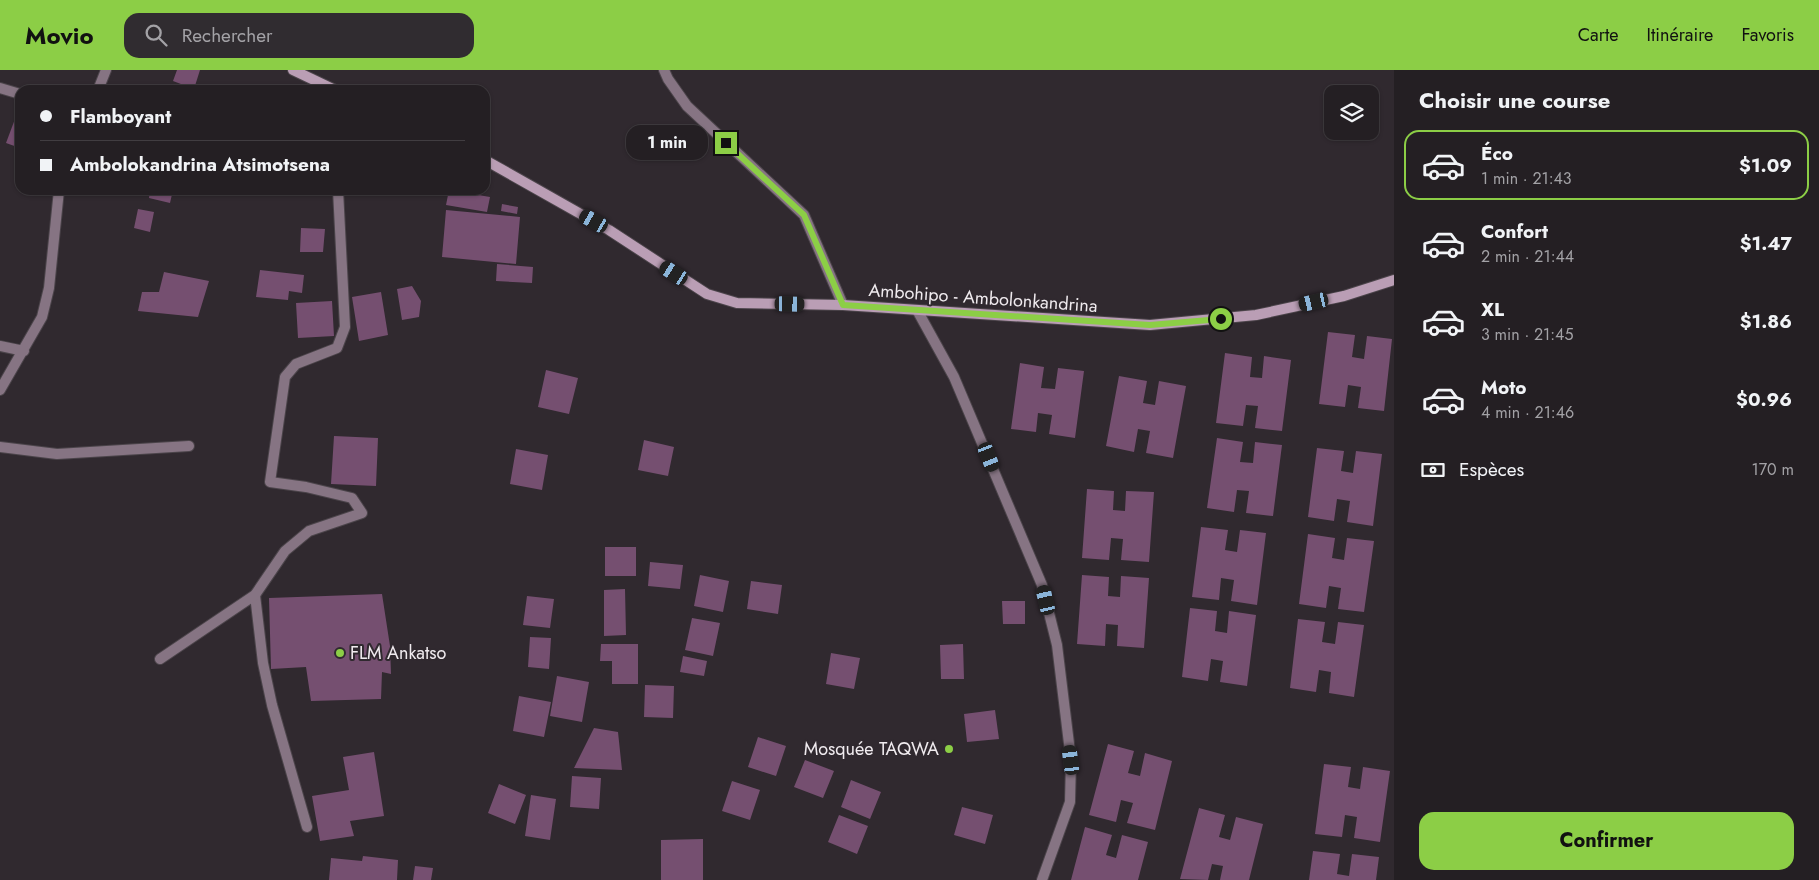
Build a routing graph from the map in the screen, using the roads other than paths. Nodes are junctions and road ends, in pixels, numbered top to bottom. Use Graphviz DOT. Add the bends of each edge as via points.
graph roads {
  1 [pos="106,70"];
  2 [pos="293,70"];
  3 [pos="664,70"];
  4 [pos="100,85"];
  5 [pos="325,85"];
  6 [pos="0,88"];
  7 [pos="15,92"];
  8 [pos="490,163"];
  9 [pos="57,195"];
  10 [pos="338,195"];
  11 [pos="1394,280"];
  12 [pos="843,305"];
  13 [pos="918,310"];
  14 [pos="0,346"];
  15 [pos="24,351"];
  16 [pos="0,390"];
  17 [pos="190,446"];
  18 [pos="0,447"];
  19 [pos="256,595"];
  20 [pos="160,659"];
  21 [pos="306,827"];
  22 [pos="1042,880"];
  1 -- 4 [label="street"];
  2 -- 5 [label="street"];
  3 -- 12 [label="street" via="687,106 804,215"];
  6 -- 7 [label="street"];
  8 -- 12 [label="street, Ambohipo - Ambolonkandrina" via="609,230 707,294 737,303"];
  9 -- 15 [label="street" via="42,318"];
  10 -- 19 [label="street" via="345,327 337,348 296,364 285,377 270,482 352,498 362,513 309,531 285,551"];
  11 -- 13 [label="street, Ambohipo - Ambolonkandrina" via="1344,296 1256,316 1150,325"];
  12 -- 13 [label="street, Ambohipo - Ambolonkandrina"];
  13 -- 22 [label="street" via="954,377 1042,584 1057,645 1071,760 1070,802"];
  14 -- 15 [label="street"];
  15 -- 16 [label="street"];
  17 -- 18 [label="street" via="57,454"];
  19 -- 20 [label="street"];
  19 -- 21 [label="street" via="266,680"];
}
